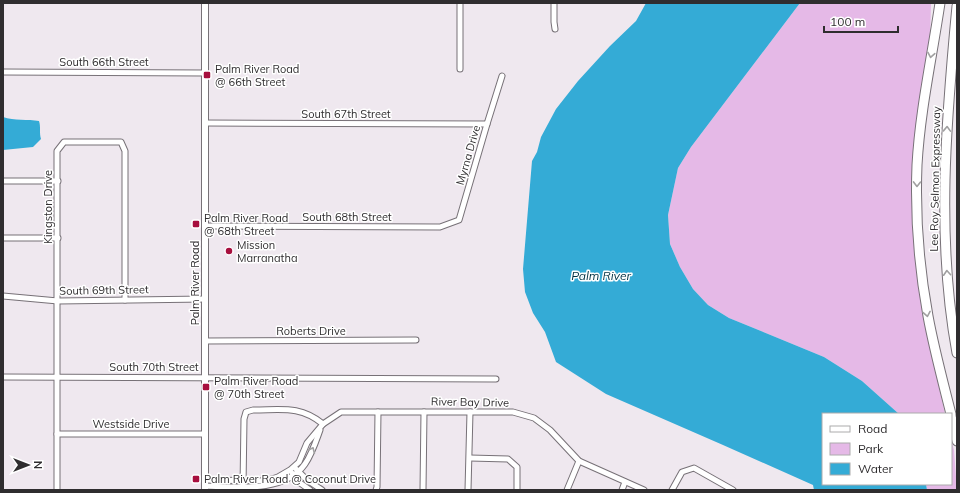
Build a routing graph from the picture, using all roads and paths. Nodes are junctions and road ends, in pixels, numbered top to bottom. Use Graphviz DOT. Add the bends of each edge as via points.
graph roads {
  1 [pos="205,3"];
  2 [pos="460,3"];
  3 [pos="554,3"];
  4 [pos="940,3"];
  5 [pos="957,6"];
  6 [pos="555,29"];
  7 [pos="460,70"];
  8 [pos="3,72"];
  9 [pos="205,73"];
  10 [pos="502,76"];
  11 [pos="205,123"];
  12 [pos="487,124"];
  13 [pos="3,181"];
  14 [pos="58,181"];
  15 [pos="205,226"];
  16 [pos="440,227"];
  17 [pos="3,238"];
  18 [pos="58,238"];
  19 [pos="3,296"];
  20 [pos="205,299"];
  21 [pos="125,300"];
  22 [pos="58,301"];
  23 [pos="416,340"];
  24 [pos="205,341"];
  25 [pos="957,353"];
  26 [pos="3,377"];
  27 [pos="57,377"];
  28 [pos="206,377"];
  29 [pos="496,379"];
  30 [pos="378,412"];
  31 [pos="424,412"];
  32 [pos="470,412"];
  33 [pos="951,413"];
  34 [pos="952,419"];
  35 [pos="323,424"];
  36 [pos="57,434"];
  37 [pos="205,434"];
  38 [pos="957,441"];
  39 [pos="470,458"];
  40 [pos="579,461"];
  41 [pos="292,469"];
  42 [pos="296,473"];
  43 [pos="243,481"];
  44 [pos="625,482"];
  45 [pos="205,485"];
  46 [pos="243,487"];
  47 [pos="725,488"];
  48 [pos="57,490"];
  49 [pos="310,490"];
  50 [pos="322,490"];
  51 [pos="376,490"];
  52 [pos="423,490"];
  53 [pos="468,490"];
  54 [pos="517,490"];
  55 [pos="567,490"];
  56 [pos="622,490"];
  57 [pos="644,490"];
  58 [pos="672,490"];
  59 [pos="733,490"];
  1 -- 9 [label="street, Palm River Road"];
  2 -- 7 [label="street"];
  3 -- 6 [label="street"];
  4 -- 33 [label="highway, Lee Roy Selmon Expressway, one-way" via="920,130 917,197 918,235 926,303"];
  25 -- 5 [label="highway, Lee Roy Selmon Expressway, one-way" via="948,282 946,218 949,91"];
  8 -- 9 [label="street, South 66th Street"];
  9 -- 11 [label="street, Palm River Road"];
  10 -- 12 [label="street, Myrna Drive"];
  11 -- 12 [label="street, South 67th Street"];
  11 -- 15 [label="street, Palm River Road"];
  12 -- 16 [label="street, Myrna Drive" via="460,220"];
  13 -- 14 [label="street"];
  14 -- 18 [label="street, Kingston Drive"];
  14 -- 21 [label="street, Kingston Drive" via="57,151 64,142 121,142 125,151"];
  15 -- 16 [label="street, South 68th Street"];
  15 -- 20 [label="street, Palm River Road"];
  17 -- 18 [label="street"];
  18 -- 22 [label="street, Kingston Drive"];
  19 -- 22 [label="street, South 69th Street"];
  20 -- 21 [label="street, South 69th Street"];
  20 -- 24 [label="street, Palm River Road"];
  21 -- 22 [label="street, South 69th Street"];
  22 -- 27 [label="street, Kingston Drive"];
  23 -- 24 [label="street, Roberts Drive"];
  24 -- 28 [label="street, Palm River Road"];
  26 -- 27 [label="street, South 70th Street"];
  27 -- 28 [label="street, South 70th Street"];
  27 -- 36 [label="street, Kingston Drive"];
  28 -- 29 [label="street, South 70th Street"];
  28 -- 37 [label="street, Palm River Road"];
  30 -- 31 [label="street, River Bay Drive"];
  30 -- 35 [label="street, River Bay Drive" via="341,412"];
  30 -- 51 [label="street"];
  31 -- 32 [label="street, River Bay Drive"];
  31 -- 52 [label="street"];
  32 -- 39 [label="street"];
  32 -- 40 [label="street, River Bay Drive" via="513,412 534,418 550,430"];
  34 -- 38 [label="highway, Lee Roy Selmon Expressway"];
  35 -- 41 [label="street, River Bay Drive"];
  42 -- 35 [label="street, one-way" via="306,463"];
  35 -- 43 [label="street" via="314,416 298,410 246,412"];
  36 -- 37 [label="street, Westside Drive"];
  36 -- 48 [label="street, Kingston Drive"];
  37 -- 45 [label="street, Palm River Road"];
  39 -- 53 [label="street"];
  39 -- 54 [label="street" via="508,458 517,467"];
  40 -- 44 [label="street, River Bay Drive"];
  40 -- 55 [label="street"];
  41 -- 42 [label="street"];
  41 -- 43 [label="street" via="265,481"];
  42 -- 46 [label="street" via="284,481 269,486"];
  42 -- 49 [label="street" via="300,483"];
  42 -- 50 [label="street"];
  43 -- 45 [label="street"];
  43 -- 46 [label="street"];
  44 -- 56 [label="street"];
  44 -- 57 [label="street, River Bay Drive"];
  45 -- 46 [label="street"];
  47 -- 58 [label="street" via="694,468 682,472"];
  47 -- 59 [label="street"];
}
